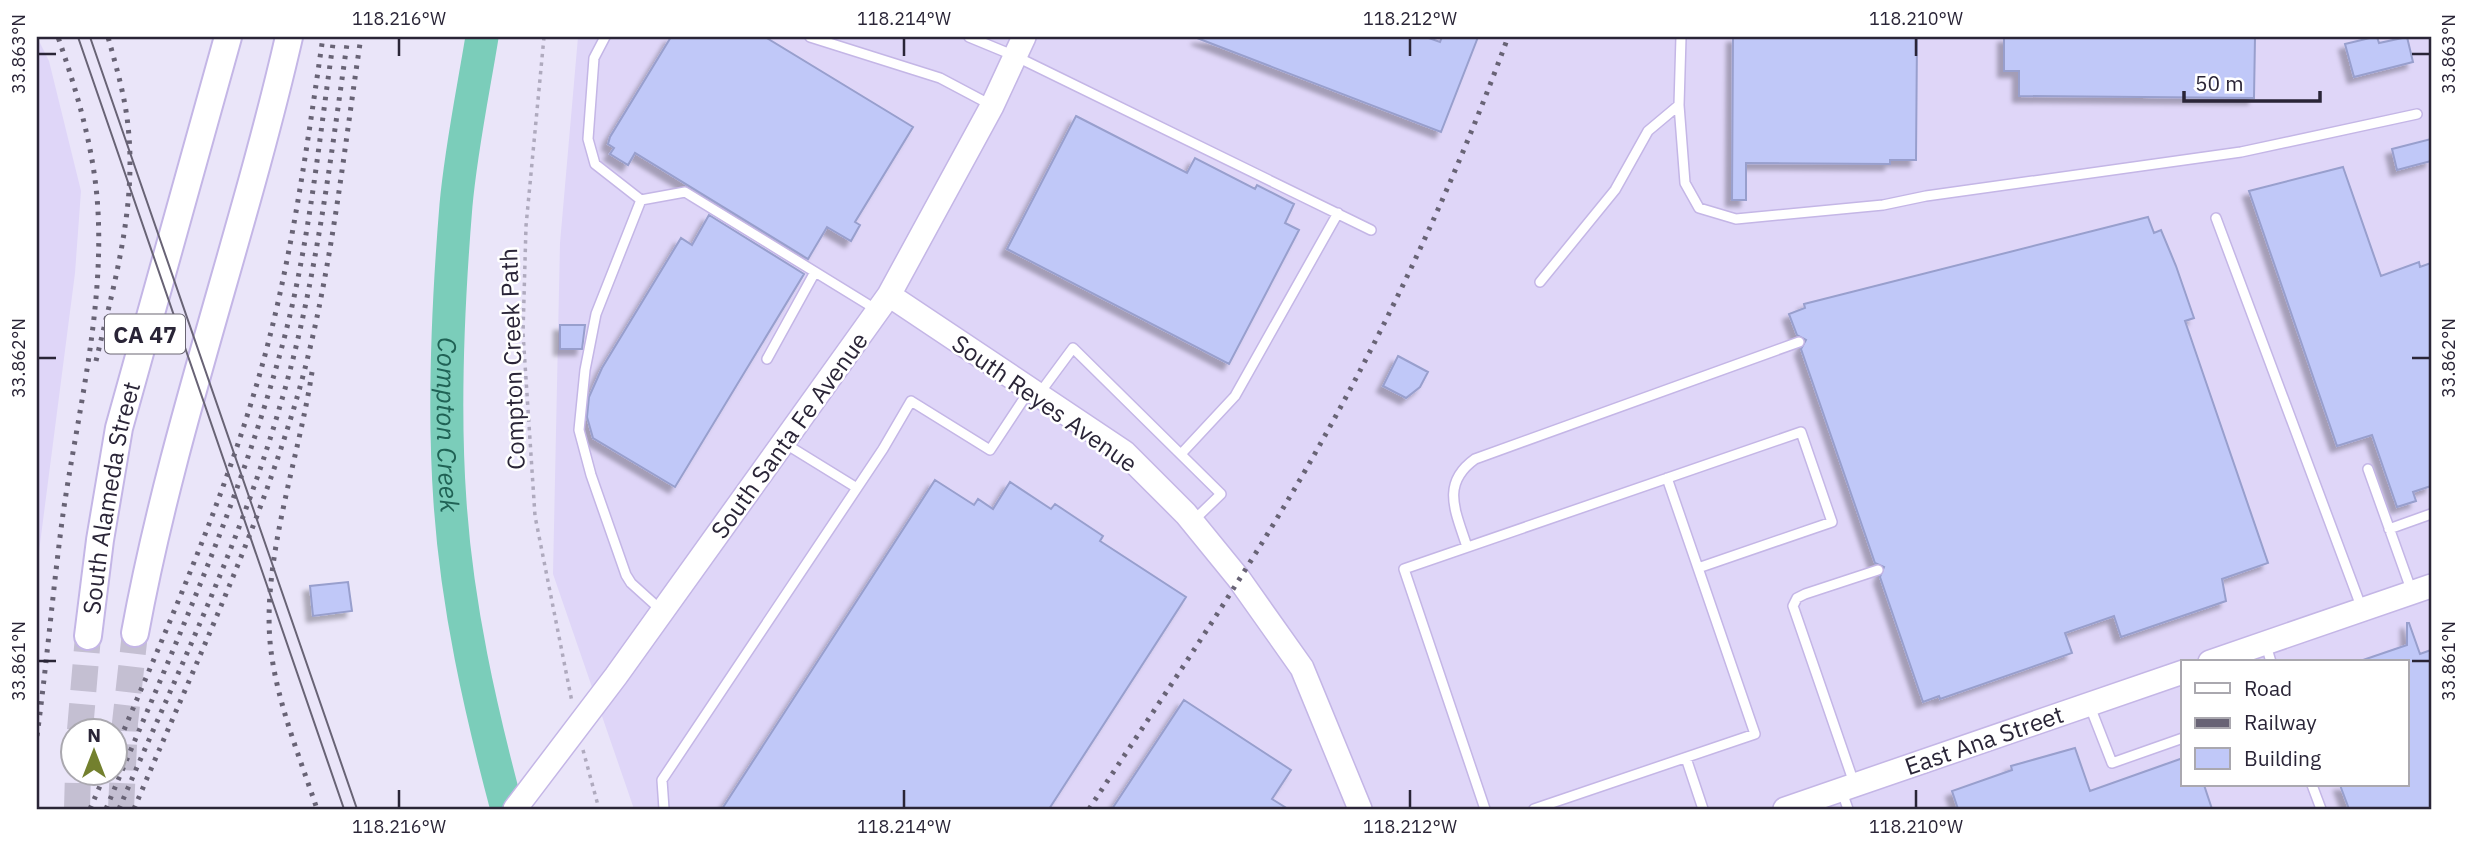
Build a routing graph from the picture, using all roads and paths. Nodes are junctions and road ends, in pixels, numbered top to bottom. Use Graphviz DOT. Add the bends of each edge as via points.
graph roads {
  1 [pos="228,37"];
  2 [pos="289,37"];
  3 [pos="544,37"];
  4 [pos="605,37"];
  5 [pos="810,37"];
  6 [pos="970,37"];
  7 [pos="1681,37"];
  8 [pos="1019,46"];
  9 [pos="1679,105"];
  10 [pos="992,106"];
  11 [pos="2417,114"];
  12 [pos="641,200"];
  13 [pos="1338,213"];
  14 [pos="2216,218"];
  15 [pos="1371,230"];
  16 [pos="815,272"];
  17 [pos="1540,282"];
  18 [pos="884,303"];
  19 [pos="1799,342"];
  20 [pos="767,359"];
  21 [pos="1034,392"];
  22 [pos="784,443"];
  23 [pos="1181,454"];
  24 [pos="2368,469"];
  25 [pos="1667,478"];
  26 [pos="858,488"];
  27 [pos="2431,514"];
  28 [pos="1192,522"];
  29 [pos="2389,529"];
  30 [pos="1467,547"];
  31 [pos="1698,568"];
  32 [pos="1878,570"];
  33 [pos="2422,589"];
  34 [pos="2362,610"];
  35 [pos="662,611"];
  36 [pos="135,634"];
  37 [pos="88,636"];
  38 [pos="2268,653"];
  39 [pos="2225,660"];
  40 [pos="2181,673"];
  41 [pos="567,678"];
  42 [pos="2089,704"];
  43 [pos="2181,739"];
  44 [pos="1686,758"];
  45 [pos="587,768"];
  46 [pos="2312,786"];
  47 [pos="1848,795"];
  48 [pos="515,809"];
  49 [pos="599,809"];
  50 [pos="664,809"];
  51 [pos="1360,809"];
  52 [pos="1486,809"];
  53 [pos="1534,809"];
  54 [pos="1703,809"];
  55 [pos="1788,809"];
  56 [pos="2321,809"];
  1 -- 37 [label="main road, South Alameda Street / CA 47" via="119,428"];
  2 -- 36 [label="main road, South Alameda Street / CA 47" via="264,144 171,467"];
  3 -- 41 [label="path, Compton Creek Path" via="526,226 523,333 535,516"];
  4 -- 12 [label="lane" via="594,58 588,139 595,164"];
  5 -- 10 [label="lane" via="940,78"];
  6 -- 8 [label="lane"];
  7 -- 9 [label="lane"];
  8 -- 10 [label="street, South Santa Fe Avenue"];
  8 -- 13 [label="lane"];
  9 -- 11 [label="lane" via="1685,183 1699,208 1736,219 1883,205 2241,152"];
  9 -- 17 [label="lane" via="1648,131 1615,190"];
  10 -- 18 [label="street, South Santa Fe Avenue"];
  12 -- 16 [label="lane" via="685,192"];
  12 -- 35 [label="lane" via="596,314 579,430 626,575"];
  13 -- 15 [label="lane"];
  13 -- 23 [label="lane" via="1235,396"];
  14 -- 34 [label="lane"];
  16 -- 18 [label="lane"];
  16 -- 20 [label="lane"];
  18 -- 21 [label="street, South Reyes Avenue"];
  18 -- 22 [label="street, South Santa Fe Avenue"];
  19 -- 30 [label="lane" via="1475,459 1459,470 1452,490"];
  21 -- 23 [label="lane" via="1073,348"];
  21 -- 26 [label="lane" via="990,450 911,401"];
  21 -- 28 [label="street, South Reyes Avenue" via="1124,452"];
  22 -- 26 [label="lane"];
  22 -- 35 [label="street, South Santa Fe Avenue"];
  23 -- 28 [label="lane" via="1221,494"];
  24 -- 29 [label="lane"];
  25 -- 30 [label="lane"];
  25 -- 31 [label="lane"];
  25 -- 31 [label="lane" via="1801,432 1832,522"];
  26 -- 50 [label="lane" via="662,780"];
  27 -- 29 [label="lane"];
  28 -- 51 [label="street, South Reyes Avenue" via="1302,668"];
  29 -- 33 [label="lane"];
  30 -- 52 [label="lane" via="1404,569"];
  31 -- 44 [label="lane" via="1755,734"];
  32 -- 47 [label="lane" via="1805,594 1793,606"];
  33 -- 34 [label="street"];
  34 -- 38 [label="street"];
  35 -- 48 [label="street, South Santa Fe Avenue"];
  38 -- 39 [label="street"];
  40 -- 42 [label="street, East Ana Street"];
  42 -- 43 [label="lane" via="2112,763"];
  42 -- 47 [label="street, East Ana Street"];
  44 -- 53 [label="lane"];
  44 -- 54 [label="lane"];
  45 -- 49 [label="path"];
  46 -- 56 [label="lane"];
  47 -- 55 [label="street, East Ana Street"];
}
